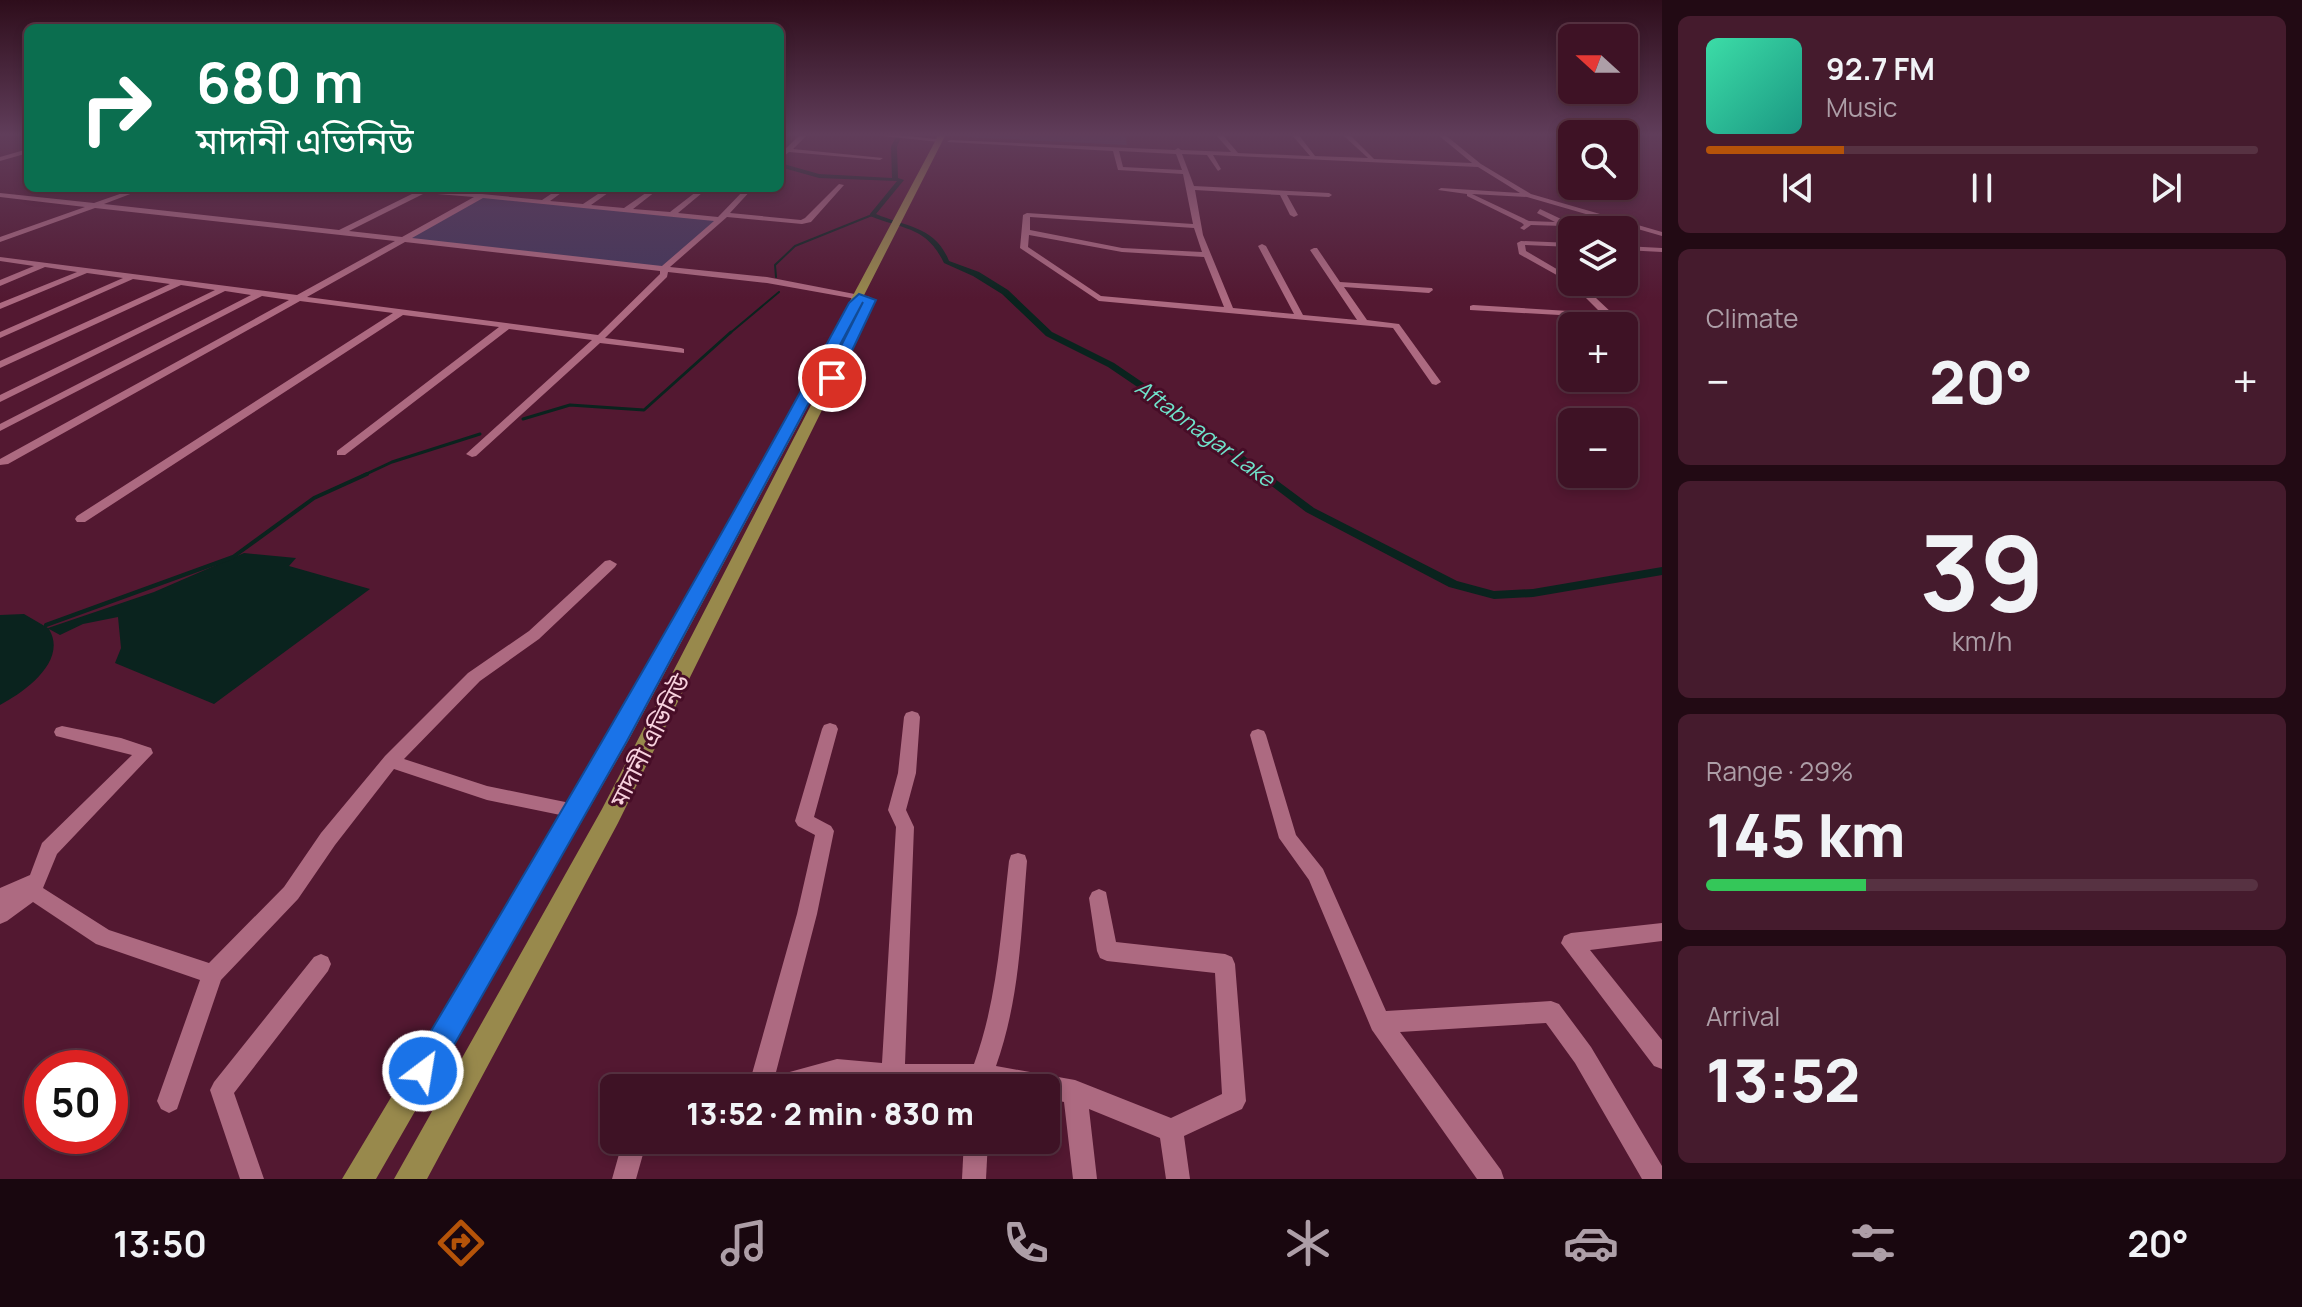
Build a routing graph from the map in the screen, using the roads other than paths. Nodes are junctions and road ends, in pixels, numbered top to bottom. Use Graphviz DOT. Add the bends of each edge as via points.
graph roads {
  1 [pos="837,189"];
  2 [pos="917,189"];
  3 [pos="1191,189"];
  4 [pos="1214,189"];
  5 [pos="1519,189"];
  6 [pos="1441,190"];
  7 [pos="132,192"];
  8 [pos="420,192"];
  9 [pos="446,192"];
  10 [pos="464,192"];
  11 [pos="512,192"];
  12 [pos="558,192"];
  13 [pos="606,192"];
  14 [pos="651,192"];
  15 [pos="700,192"];
  16 [pos="746,192"];
  17 [pos="1282,192"];
  18 [pos="1466,192"];
  19 [pos="460,194"];
  20 [pos="1329,195"];
  21 [pos="1529,195"];
  22 [pos="482,196"];
  23 [pos="0,197"];
  24 [pos="502,198"];
  25 [pos="542,202"];
  26 [pos="96,205"];
  27 [pos="584,206"];
  28 [pos="86,209"];
  29 [pos="626,210"];
  30 [pos="1540,211"];
  31 [pos="671,215"];
  32 [pos="1294,215"];
  33 [pos="1600,216"];
  34 [pos="721,217"];
  35 [pos="1558,220"];
  36 [pos="1558,224"];
  37 [pos="897,226"];
  38 [pos="910,226"];
  39 [pos="1197,226"];
  40 [pos="1638,227"];
  41 [pos="341,232"];
  42 [pos="1026,232"];
  43 [pos="1662,234"];
  44 [pos="0,240"];
  45 [pos="399,242"];
  46 [pos="1558,244"];
  47 [pos="1262,246"];
  48 [pos="1638,249"];
  49 [pos="1649,249"];
  50 [pos="1314,250"];
  51 [pos="1662,250"];
  52 [pos="1207,255"];
  53 [pos="1662,256"];
  54 [pos="1,260"];
  55 [pos="45,265"];
  56 [pos="87,271"];
  57 [pos="664,271"];
  58 [pos="1558,273"];
  59 [pos="132,277"];
  60 [pos="0,283"];
  61 [pos="179,283"];
  62 [pos="1337,284"];
  63 [pos="224,289"];
  64 [pos="1429,290"];
  65 [pos="259,293"];
  66 [pos="1588,296"];
  67 [pos="297,298"];
  68 [pos="863,302"];
  69 [pos="0,306"];
  70 [pos="1473,308"];
  71 [pos="1229,309"];
  72 [pos="401,312"];
  73 [pos="1300,317"];
  74 [pos="1364,323"];
  75 [pos="507,326"];
  76 [pos="0,335"];
  77 [pos="598,339"];
  78 [pos="681,351"];
  79 [pos="0,365"];
  80 [pos="1436,382"];
  81 [pos="0,399"];
  82 [pos="812,401"];
  83 [pos="0,428"];
  84 [pos="341,453"];
  85 [pos="472,454"];
  86 [pos="4,462"];
  87 [pos="81,519"];
  88 [pos="610,564"];
  89 [pos="912,717"];
  90 [pos="830,729"];
  91 [pos="62,732"];
  92 [pos="1258,735"];
  93 [pos="391,761"];
  94 [pos="593,780"];
  95 [pos="625,787"];
  96 [pos="575,811"];
  97 [pos="1018,861"];
  98 [pos="35,886"];
  99 [pos="0,897"];
  100 [pos="1099,898"];
  101 [pos="0,915"];
  102 [pos="1662,932"];
  103 [pos="321,964"];
  104 [pos="212,974"];
  105 [pos="1380,1022"];
  106 [pos="1662,1058"];
  107 [pos="764,1074"];
  108 [pos="823,1074"];
  109 [pos="882,1074"];
  110 [pos="893,1074"];
  111 [pos="983,1074"];
  112 [pos="1060,1090"];
  113 [pos="1075,1092"];
  114 [pos="169,1101"];
  115 [pos="1171,1130"];
  116 [pos="631,1154"];
  117 [pos="975,1154"];
  118 [pos="252,1179"];
  119 [pos="358,1179"];
  120 [pos="410,1179"];
  121 [pos="624,1179"];
  122 [pos="974,1179"];
  123 [pos="1085,1179"];
  124 [pos="1178,1179"];
  125 [pos="1492,1179"];
  126 [pos="1656,1179"];
  1 -- 34 [label="street" via="802,222"];
  2 -- 37 [label="main road, মাদানী এভিনিউ"];
  3 -- 39 [label="street"];
  4 -- 17 [label="street"];
  5 -- 21 [label="street"];
  6 -- 18 [label="street"];
  7 -- 26 [label="street"];
  8 -- 41 [label="street"];
  9 -- 19 [label="street"];
  10 -- 19 [label="street"];
  11 -- 24 [label="street"];
  12 -- 25 [label="street"];
  13 -- 27 [label="street"];
  14 -- 29 [label="street"];
  15 -- 31 [label="street"];
  16 -- 34 [label="street"];
  17 -- 20 [label="street"];
  17 -- 32 [label="street"];
  18 -- 21 [label="street"];
  18 -- 36 [label="street" via="1524,227"];
  19 -- 22 [label="street"];
  21 -- 33 [label="street"];
  22 -- 24 [label="street"];
  22 -- 45 [label="street"];
  23 -- 26 [label="street"];
  23 -- 28 [label="street"];
  24 -- 25 [label="street"];
  25 -- 27 [label="street"];
  26 -- 28 [label="street"];
  26 -- 41 [label="street"];
  27 -- 29 [label="street"];
  28 -- 44 [label="street"];
  28 -- 45 [label="street"];
  29 -- 31 [label="street"];
  30 -- 35 [label="street"];
  31 -- 34 [label="street"];
  34 -- 57 [label="street"];
  37 -- 38 [label="main road"];
  37 -- 68 [label="main road, মাদানী এভিনিউ"];
  39 -- 42 [label="street" via="1027,215"];
  39 -- 52 [label="street"];
  40 -- 43 [label="street"];
  41 -- 45 [label="street"];
  42 -- 52 [label="street" via="1122,250"];
  42 -- 71 [label="street" via="1024,248 1099,298"];
  45 -- 57 [label="street"];
  45 -- 67 [label="street"];
  46 -- 58 [label="street" via="1521,243 1522,252"];
  47 -- 73 [label="street"];
  48 -- 49 [label="street"];
  49 -- 51 [label="street"];
  49 -- 53 [label="street"];
  50 -- 62 [label="street"];
  52 -- 71 [label="street"];
  54 -- 55 [label="street"];
  55 -- 56 [label="street"];
  55 -- 60 [label="street"];
  56 -- 59 [label="street"];
  56 -- 69 [label="street"];
  57 -- 68 [label="street" via="785,282"];
  57 -- 77 [label="street"];
  59 -- 61 [label="street"];
  59 -- 76 [label="street"];
  61 -- 63 [label="street"];
  61 -- 79 [label="street"];
  62 -- 64 [label="street"];
  62 -- 74 [label="street"];
  63 -- 65 [label="street"];
  63 -- 81 [label="street"];
  65 -- 67 [label="street"];
  65 -- 83 [label="street"];
  66 -- 70 [label="street" via="1610,316"];
  67 -- 72 [label="street"];
  67 -- 86 [label="street"];
  68 -- 82 [label="main road, মাদানী এভিনিউ"];
  71 -- 73 [label="street"];
  72 -- 75 [label="street"];
  72 -- 87 [label="street"];
  73 -- 74 [label="street"];
  74 -- 80 [label="street" via="1396,326"];
  75 -- 77 [label="street"];
  75 -- 84 [label="street"];
  77 -- 78 [label="street"];
  77 -- 85 [label="street"];
  82 -- 94 [label="main road, মাদানী এভিনিউ"];
  82 -- 95 [label="main road, মাদানী এভিনিউ"];
  88 -- 93 [label="street" via="534,635 474,677"];
  89 -- 110 [label="street" via="897,810 905,827"];
  90 -- 107 [label="street" via="804,821 825,831"];
  91 -- 98 [label="street" via="145,753 49,849"];
  92 -- 105 [label="street" via="1288,838 1316,875"];
  93 -- 96 [label="street" via="487,793"];
  93 -- 104 [label="street" via="291,893"];
  94 -- 95 [label="main road"];
  94 -- 96 [label="main road, মাদানী এভিনিউ"];
  95 -- 120 [label="main road, মাদানী এভিনিউ"];
  96 -- 119 [label="main road, মাদানী এভিনিউ"];
  97 -- 111 [label="street" via="1006,987"];
  98 -- 99 [label="street"];
  98 -- 101 [label="street"];
  98 -- 104 [label="street" via="103,937"];
  100 -- 115 [label="street" via="1107,951 1225,964 1234,1101"];
  102 -- 106 [label="street" via="1571,943"];
  103 -- 118 [label="street" via="222,1090"];
  104 -- 114 [label="street"];
  105 -- 125 [label="street"];
  105 -- 126 [label="street" via="1551,1012 1583,1055"];
  108 -- 109 [label="street"];
  112 -- 113 [label="street"];
  113 -- 115 [label="street"];
  113 -- 123 [label="street"];
  115 -- 124 [label="street"];
  116 -- 121 [label="street"];
  117 -- 122 [label="street"];
}
